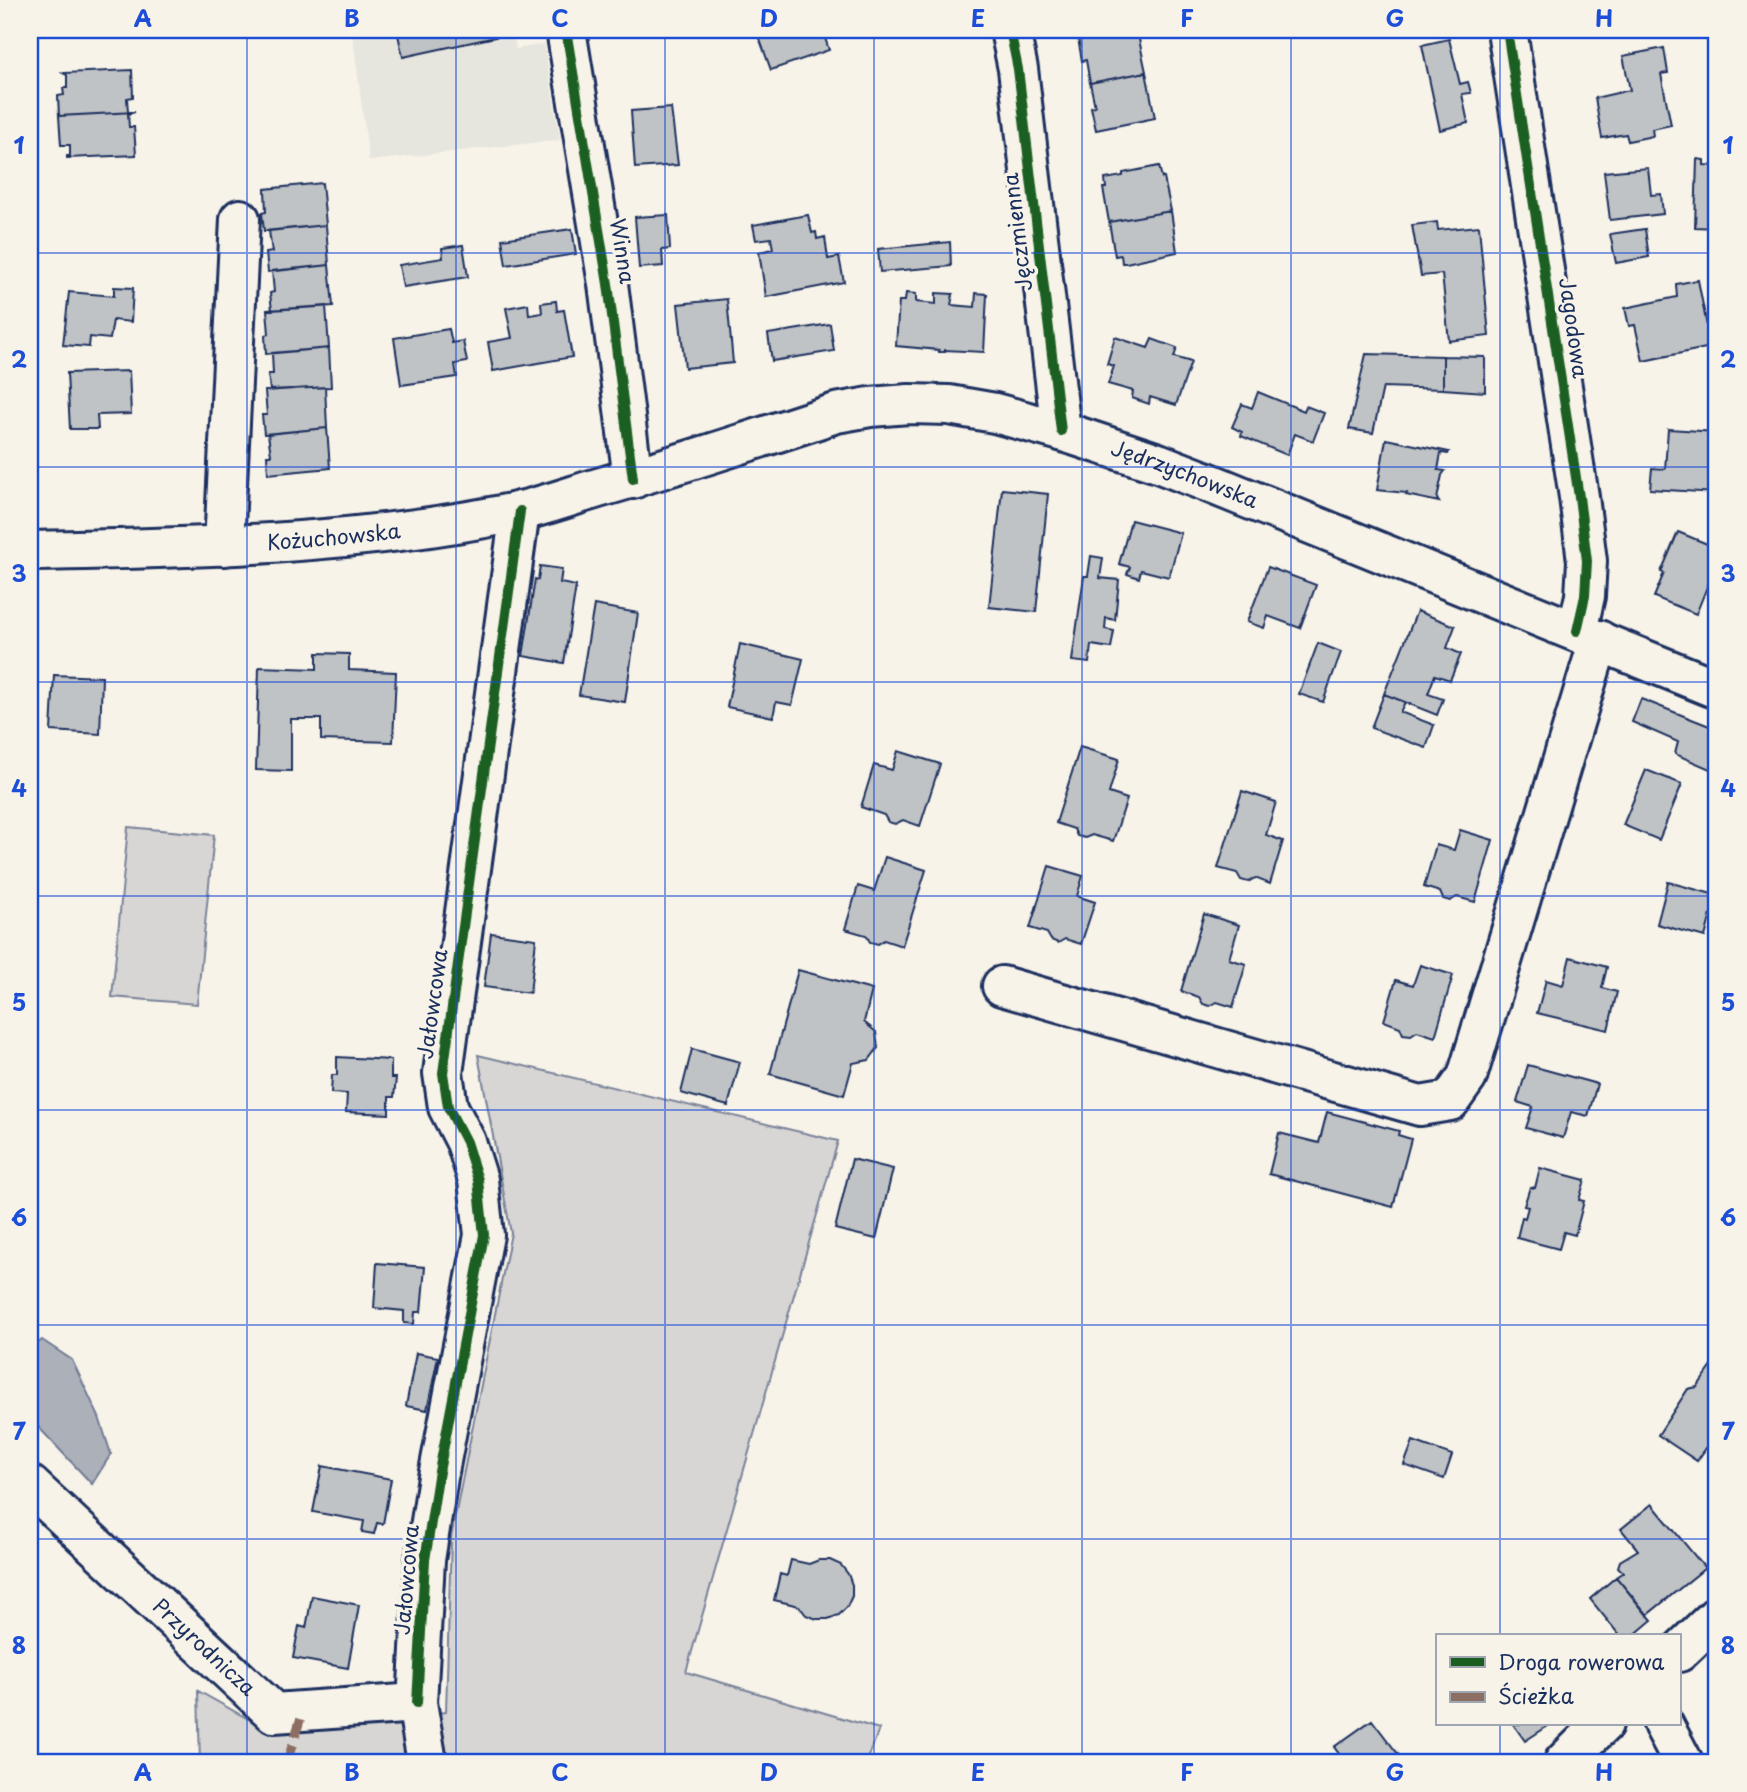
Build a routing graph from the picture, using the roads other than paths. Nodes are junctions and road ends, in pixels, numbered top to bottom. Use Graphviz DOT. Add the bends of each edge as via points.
graph roads {
  1 [pos="566,30"];
  2 [pos="1010,30"];
  3 [pos="1507,30"];
  4 [pos="240,219"];
  5 [pos="1061,430"];
  6 [pos="633,479"];
  7 [pos="520,511"];
  8 [pos="224,545"];
  9 [pos="30,551"];
  10 [pos="1588,636"];
  11 [pos="1717,689"];
  12 [pos="1002,986"];
  13 [pos="30,1485"];
  14 [pos="1717,1616"];
  15 [pos="1680,1651"];
  16 [pos="417,1703"];
  17 [pos="1602,1726"];
  18 [pos="1663,1726"];
  19 [pos="427,1762"];
  20 [pos="1564,1762"];
  21 [pos="1683,1762"];
  1 -- 6 [label="street, Winna" via="608,284"];
  2 -- 5 [label="street, Jęczmienna"];
  3 -- 10 [label="street, Jagodowa" via="1581,509"];
  4 -- 8 [label="street"];
  5 -- 6 [label="street, Jędrzychowska" via="949,405 870,407 836,413"];
  5 -- 10 [label="street, Jędrzychowska" via="1207,482"];
  6 -- 7 [label="street, Kożuchowska"];
  7 -- 8 [label="street, Kożuchowska" via="346,537"];
  7 -- 16 [label="street, Jałowcowa" via="443,1073 448,1107 478,1180 484,1236 425,1560"];
  8 -- 9 [label="street, Kożuchowska"];
  10 -- 11 [label="street, Jędrzychowska"];
  10 -- 12 [label="street, Jagodowa" via="1467,1077 1450,1101 1420,1106"];
  13 -- 16 [label="street, Przyrodnicza" via="274,1713"];
  14 -- 15 [label="street"];
  16 -- 19 [label="street, Jałowcowa"];
  17 -- 20 [label="street"];
  18 -- 21 [label="street"];
}
